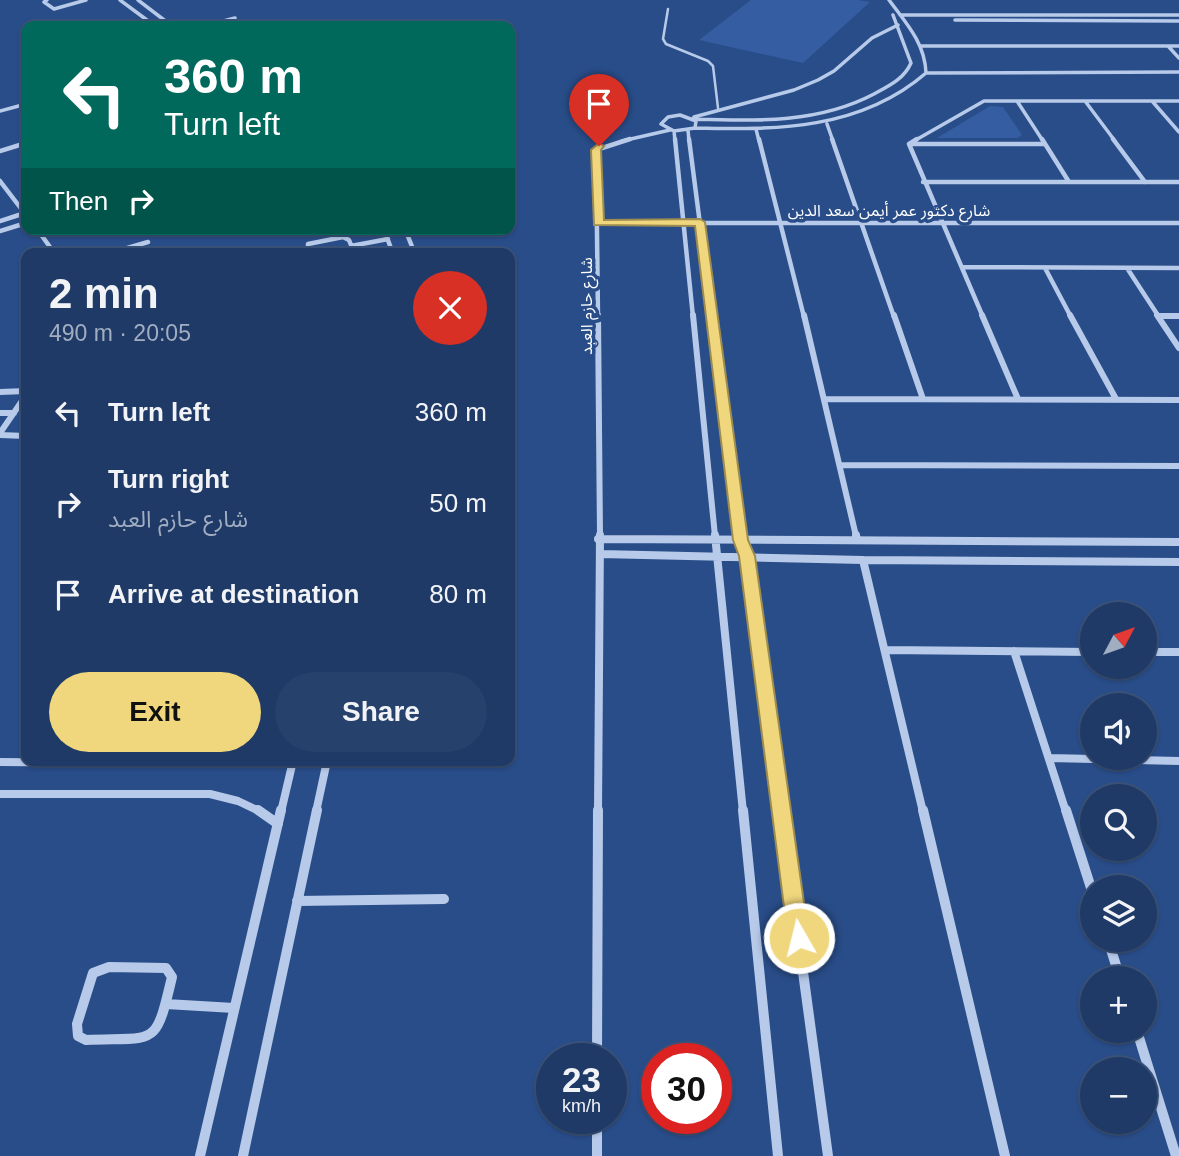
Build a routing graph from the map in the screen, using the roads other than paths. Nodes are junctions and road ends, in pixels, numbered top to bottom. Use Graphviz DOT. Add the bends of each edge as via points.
graph roads {
  1 [pos="47,0"];
  2 [pos="86,0"];
  3 [pos="120,0"];
  4 [pos="138,0"];
  5 [pos="889,0"];
  6 [pos="668,9"];
  7 [pos="235,18"];
  8 [pos="896,18"];
  9 [pos="905,18"];
  10 [pos="1179,18"];
  11 [pos="148,21"];
  12 [pos="166,21"];
  13 [pos="223,21"];
  14 [pos="920,46"];
  15 [pos="1168,46"];
  16 [pos="1179,46"];
  17 [pos="1179,58"];
  18 [pos="1179,72"];
  19 [pos="926,73"];
  20 [pos="1017,100"];
  21 [pos="1085,101"];
  22 [pos="1152,101"];
  23 [pos="1179,101"];
  24 [pos="21,105"];
  25 [pos="718,108"];
  26 [pos="0,111"];
  27 [pos="692,118"];
  28 [pos="827,124"];
  29 [pos="691,129"];
  30 [pos="756,129"];
  31 [pos="672,130"];
  32 [pos="1179,132"];
  33 [pos="909,144"];
  34 [pos="1045,144"];
  35 [pos="21,145"];
  36 [pos="0,151"];
  37 [pos="0,181"];
  38 [pos="923,181"];
  39 [pos="1069,182"];
  40 [pos="1145,182"];
  41 [pos="1179,182"];
  42 [pos="21,206"];
  43 [pos="21,213"];
  44 [pos="0,221"];
  45 [pos="861,221"];
  46 [pos="684,222"];
  47 [pos="700,222"];
  48 [pos="782,222"];
  49 [pos="941,222"];
  50 [pos="598,223"];
  51 [pos="1179,223"];
  52 [pos="21,225"];
  53 [pos="0,231"];
  54 [pos="386,235"];
  55 [pos="388,239"];
  56 [pos="148,242"];
  57 [pos="351,246"];
  58 [pos="128,248"];
  59 [pos="306,248"];
  60 [pos="391,248"];
  61 [pos="962,267"];
  62 [pos="1045,268"];
  63 [pos="1127,268"];
  64 [pos="1179,268"];
  65 [pos="1159,316"];
  66 [pos="1179,316"];
  67 [pos="1179,348"];
  68 [pos="0,392"];
  69 [pos="21,393"];
  70 [pos="825,399"];
  71 [pos="923,399"];
  72 [pos="1018,399"];
  73 [pos="1116,399"];
  74 [pos="1179,400"];
  75 [pos="21,401"];
  76 [pos="0,413"];
  77 [pos="14,413"];
  78 [pos="0,434"];
  79 [pos="21,436"];
  80 [pos="840,465"];
  81 [pos="1179,466"];
  82 [pos="598,539"];
  83 [pos="717,540"];
  84 [pos="741,540"];
  85 [pos="857,540"];
  86 [pos="1179,542"];
  87 [pos="600,554"];
  88 [pos="718,555"];
  89 [pos="747,556"];
  90 [pos="863,560"];
  91 [pos="1179,562"];
  92 [pos="885,650"];
  93 [pos="1014,651"];
  94 [pos="1080,652"];
  95 [pos="1157,652"];
  96 [pos="1179,652"];
  97 [pos="1050,758"];
  98 [pos="1179,761"];
  99 [pos="1,764"];
  100 [pos="21,764"];
  101 [pos="292,766"];
  102 [pos="326,766"];
  103 [pos="0,794"];
  104 [pos="278,824"];
  105 [pos="1087,875"];
  106 [pos="444,899"];
  107 [pos="297,901"];
  108 [pos="166,1004"];
  109 [pos="234,1008"];
  110 [pos="597,1043"];
  111 [pos="1141,1043"];
  112 [pos="597,1134"];
  113 [pos="200,1156"];
  114 [pos="243,1156"];
  115 [pos="597,1156"];
  116 [pos="778,1156"];
  117 [pos="828,1156"];
  118 [pos="1005,1156"];
  119 [pos="1176,1156"];
  1 -- 2 [label="street" via="44,2 54,9"];
  3 -- 11 [label="street"];
  4 -- 12 [label="street"];
  5 -- 8 [label="street"];
  6 -- 25 [label="lane" via="666,44 713,66"];
  7 -- 13 [label="street"];
  8 -- 9 [label="street"];
  8 -- 9 [label="street"];
  8 -- 25 [label="street" via="818,80"];
  8 -- 27 [label="street" via="911,57 909,69 856,105 795,120"];
  9 -- 10 [label="street"];
  9 -- 14 [label="street"];
  14 -- 15 [label="street"];
  14 -- 19 [label="street"];
  15 -- 16 [label="street"];
  15 -- 17 [label="street"];
  18 -- 19 [label="street"];
  19 -- 28 [label="street" via="865,112"];
  20 -- 21 [label="street"];
  20 -- 33 [label="street" via="979,103"];
  20 -- 34 [label="street"];
  21 -- 22 [label="street"];
  21 -- 40 [label="street"];
  22 -- 23 [label="street"];
  22 -- 32 [label="street"];
  24 -- 26 [label="street"];
  25 -- 27 [label="street"];
  27 -- 29 [label="street" via="696,121"];
  27 -- 31 [label="street" via="664,118 661,124"];
  28 -- 30 [label="street"];
  28 -- 45 [label="street"];
  29 -- 30 [label="street"];
  29 -- 31 [label="street"];
  29 -- 47 [label="street"];
  30 -- 48 [label="street"];
  31 -- 46 [label="street"];
  31 -- 50 [label="street, شارع حازم العبد" via="599,146"];
  33 -- 34 [label="street"];
  33 -- 38 [label="street"];
  34 -- 39 [label="street"];
  35 -- 36 [label="street"];
  37 -- 42 [label="street"];
  38 -- 39 [label="street"];
  38 -- 49 [label="street"];
  39 -- 40 [label="street"];
  40 -- 41 [label="street"];
  43 -- 44 [label="street"];
  45 -- 48 [label="street, شارع دكتور عمر أيمن سعد الدين"];
  45 -- 49 [label="street, شارع دكتور عمر أيمن سعد الدين"];
  45 -- 71 [label="street"];
  46 -- 47 [label="street, شارع دكتور عمر أيمن سعد الدين"];
  46 -- 50 [label="street, شارع دكتور عمر أيمن سعد الدين"];
  46 -- 83 [label="street"];
  47 -- 48 [label="street, شارع دكتور عمر أيمن سعد الدين"];
  47 -- 84 [label="street"];
  48 -- 70 [label="street"];
  49 -- 51 [label="street, شارع دكتور عمر أيمن سعد الدين"];
  49 -- 61 [label="street"];
  50 -- 82 [label="street, شارع حازم العبد"];
  52 -- 53 [label="street"];
  54 -- 55 [label="street"];
  55 -- 57 [label="street"];
  55 -- 60 [label="street"];
  56 -- 58 [label="street"];
  57 -- 59 [label="street" via="343,237"];
  61 -- 62 [label="street"];
  61 -- 72 [label="street"];
  62 -- 63 [label="street"];
  62 -- 73 [label="street"];
  63 -- 64 [label="street"];
  63 -- 65 [label="street"];
  65 -- 66 [label="street"];
  65 -- 67 [label="street"];
  68 -- 69 [label="street"];
  70 -- 71 [label="street"];
  70 -- 80 [label="street"];
  71 -- 72 [label="street"];
  72 -- 73 [label="street"];
  73 -- 74 [label="street"];
  75 -- 77 [label="street"];
  76 -- 77 [label="street"];
  77 -- 78 [label="street"];
  78 -- 79 [label="street"];
  80 -- 81 [label="street"];
  80 -- 85 [label="street"];
  82 -- 83 [label="street"];
  82 -- 87 [label="street, شارع حازم العبد"];
  83 -- 84 [label="street"];
  83 -- 88 [label="street"];
  84 -- 85 [label="street"];
  84 -- 89 [label="street"];
  85 -- 86 [label="street"];
  87 -- 88 [label="street"];
  87 -- 110 [label="street, شارع حازم العبد"];
  88 -- 89 [label="street"];
  88 -- 116 [label="street"];
  89 -- 90 [label="street"];
  89 -- 117 [label="street"];
  90 -- 91 [label="street"];
  90 -- 92 [label="street"];
  92 -- 93 [label="street"];
  92 -- 118 [label="street"];
  93 -- 94 [label="street"];
  93 -- 97 [label="street"];
  95 -- 96 [label="street"];
  97 -- 98 [label="street"];
  97 -- 105 [label="street"];
  99 -- 100 [label="street"];
  101 -- 104 [label="street"];
  102 -- 107 [label="street"];
  103 -- 104 [label="street" via="210,794 235,797"];
  104 -- 109 [label="street"];
  106 -- 107 [label="street"];
  107 -- 114 [label="street"];
  108 -- 108 [label="street" via="172,977 166,968 103,968 90,978 76,1031 86,1041 149,1037 159,1029"];
  108 -- 109 [label="street"];
  109 -- 113 [label="street"];
  111 -- 119 [label="street"];
  112 -- 115 [label="street"];
}
